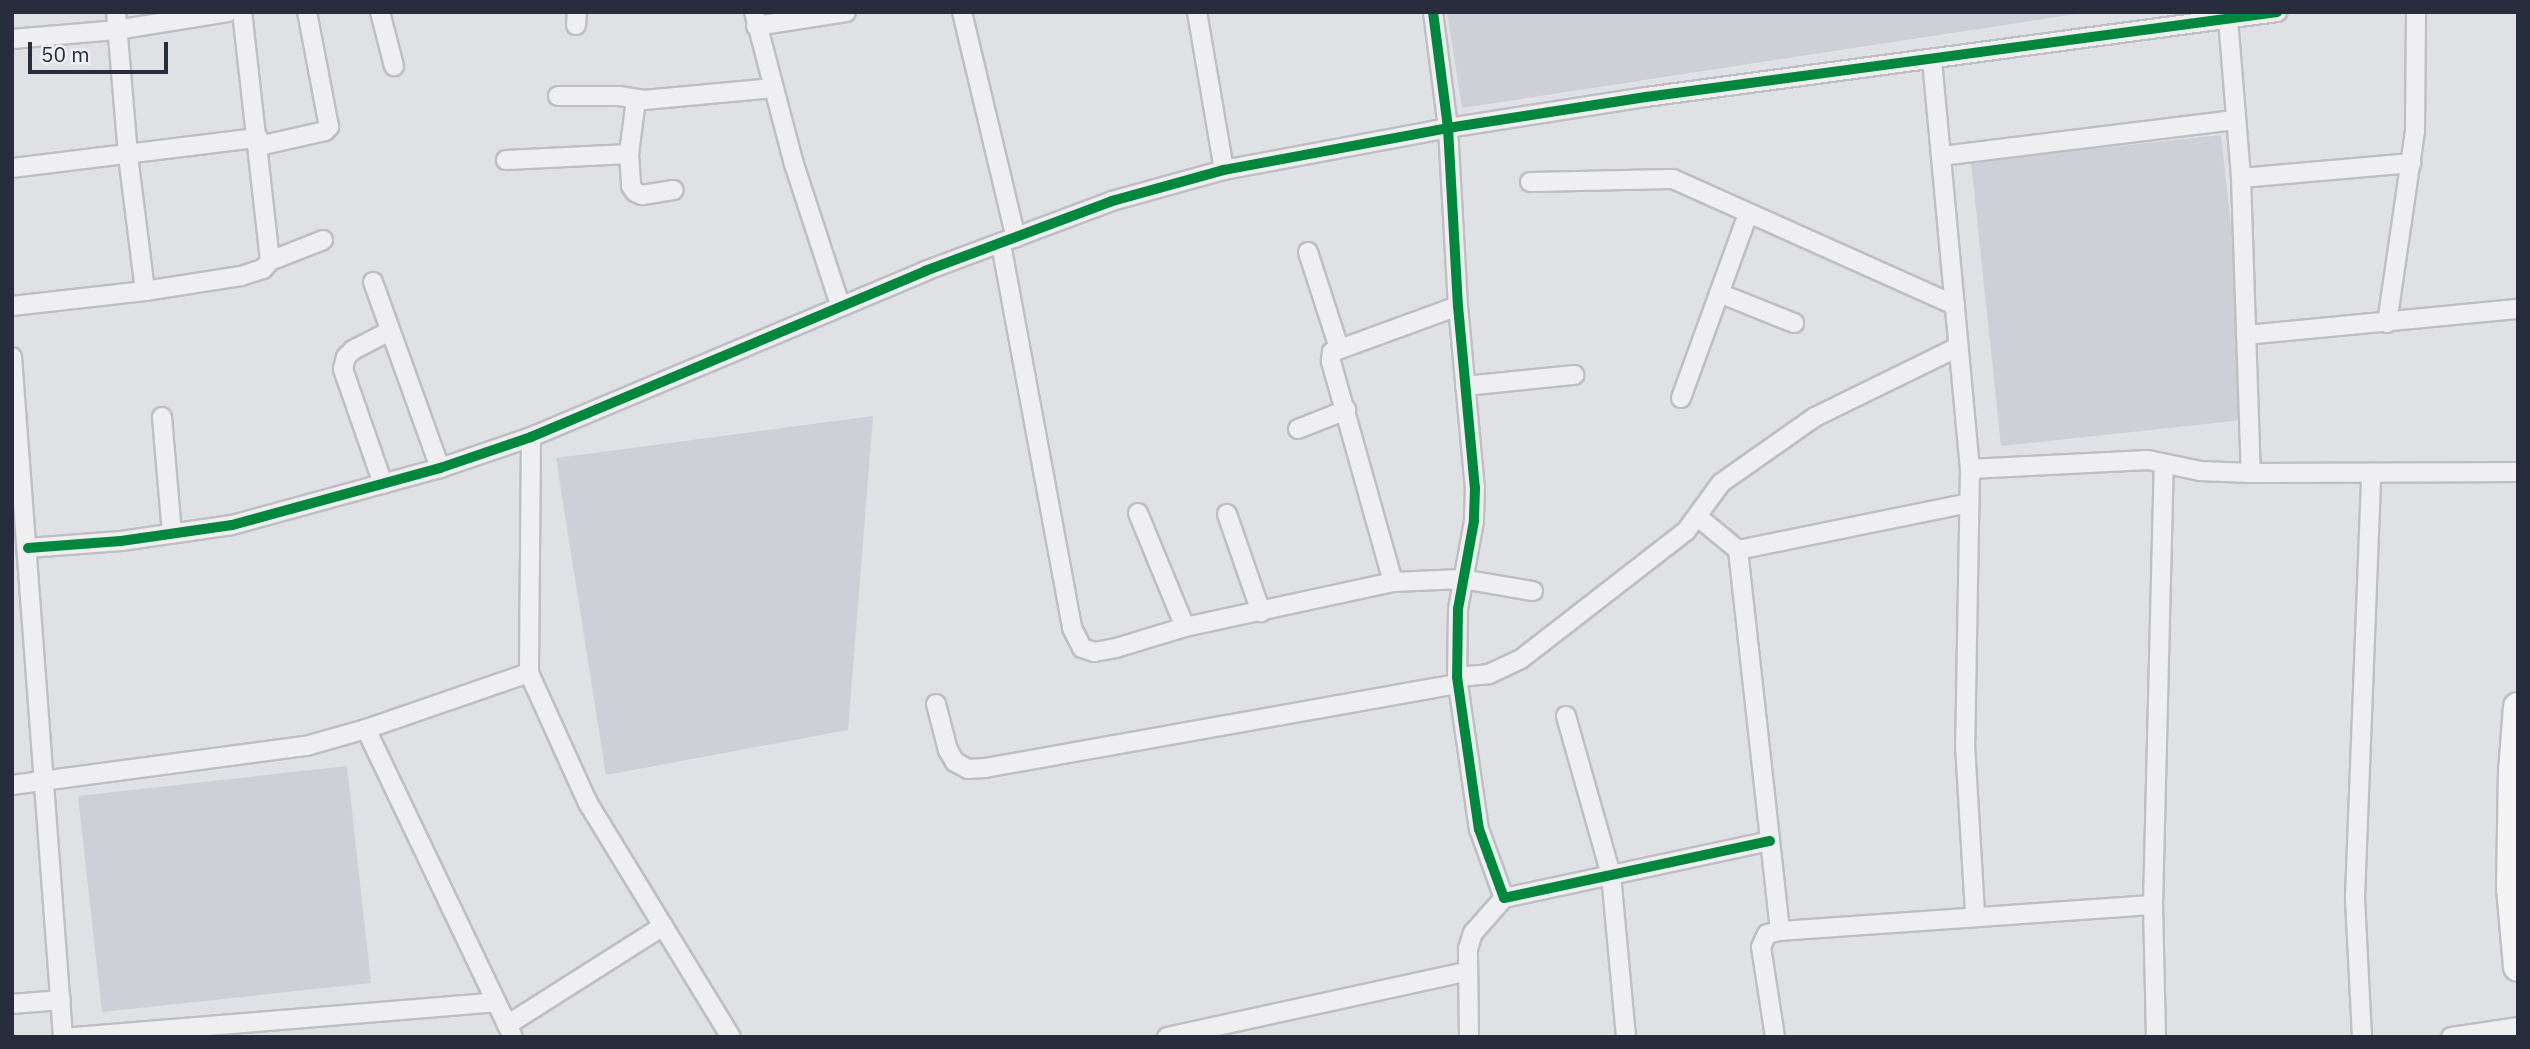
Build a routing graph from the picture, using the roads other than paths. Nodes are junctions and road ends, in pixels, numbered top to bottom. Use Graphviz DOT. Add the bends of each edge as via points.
graph roads {
  1 [pos="228,12"];
  2 [pos="242,12"];
  3 [pos="307,12"];
  4 [pos="380,12"];
  5 [pos="846,12"];
  6 [pos="962,12"];
  7 [pos="1197,12"];
  8 [pos="1433,12"];
  9 [pos="2276,12"];
  10 [pos="2416,12"];
  11 [pos="755,19"];
  12 [pos="2228,19"];
  13 [pos="116,21"];
  14 [pos="12,39"];
  15 [pos="1931,60"];
  16 [pos="394,66"];
  17 [pos="773,89"];
  18 [pos="558,96"];
  19 [pos="636,99"];
  20 [pos="2236,120"];
  21 [pos="1448,128"];
  22 [pos="258,142"];
  23 [pos="629,154"];
  24 [pos="128,156"];
  25 [pos="1941,156"];
  26 [pos="506,160"];
  27 [pos="2411,163"];
  28 [pos="12,168"];
  29 [pos="1224,170"];
  30 [pos="2241,178"];
  31 [pos="1530,182"];
  32 [pos="674,190"];
  33 [pos="1748,214"];
  34 [pos="323,240"];
  35 [pos="1009,241"];
  36 [pos="1308,252"];
  37 [pos="270,261"];
  38 [pos="373,282"];
  39 [pos="145,291"];
  40 [pos="1719,293"];
  41 [pos="840,305"];
  42 [pos="1955,305"];
  43 [pos="12,306"];
  44 [pos="1458,306"];
  45 [pos="2518,309"];
  46 [pos="1794,323"];
  47 [pos="2387,323"];
  48 [pos="390,331"];
  49 [pos="2246,335"];
  50 [pos="1958,347"];
  51 [pos="1339,348"];
  52 [pos="12,357"];
  53 [pos="1574,375"];
  54 [pos="1465,386"];
  55 [pos="1681,398"];
  56 [pos="1346,410"];
  57 [pos="162,417"];
  58 [pos="1298,429"];
  59 [pos="531,436"];
  60 [pos="2164,464"];
  61 [pos="440,468"];
  62 [pos="1970,469"];
  63 [pos="2518,472"];
  64 [pos="2251,473"];
  65 [pos="2371,473"];
  66 [pos="383,484"];
  67 [pos="1969,503"];
  68 [pos="18,505"];
  69 [pos="1138,513"];
  70 [pos="1227,514"];
  71 [pos="1698,517"];
  72 [pos="172,534"];
  73 [pos="29,548"];
  74 [pos="1738,550"];
  75 [pos="1462,579"];
  76 [pos="1393,582"];
  77 [pos="1533,591"];
  78 [pos="1261,612"];
  79 [pos="1185,627"];
  80 [pos="529,673"];
  81 [pos="1457,681"];
  82 [pos="936,704"];
  83 [pos="2518,707"];
  84 [pos="1566,716"];
  85 [pos="366,729"];
  86 [pos="46,782"];
  87 [pos="12,785"];
  88 [pos="1770,841"];
  89 [pos="1611,875"];
  90 [pos="1504,898"];
  91 [pos="2152,905"];
  92 [pos="1975,915"];
  93 [pos="663,926"];
  94 [pos="1780,931"];
  95 [pos="2518,967"];
  96 [pos="1466,972"];
  97 [pos="61,1000"];
  98 [pos="496,1002"];
  99 [pos="12,1004"];
  100 [pos="2518,1027"];
  101 [pos="510,1031"];
  102 [pos="63,1037"];
  103 [pos="74,1037"];
  104 [pos="731,1037"];
  105 [pos="1167,1037"];
  106 [pos="1469,1037"];
  107 [pos="1626,1037"];
  108 [pos="1774,1037"];
  109 [pos="2156,1037"];
  110 [pos="2362,1037"];
  111 [pos="2451,1037"];
  1 -- 13 [label="street"];
  2 -- 22 [label="street"];
  3 -- 22 [label="street" via="330,127"];
  4 -- 16 [label="street"];
  5 -- 11 [label="street"];
  6 -- 35 [label="street"];
  7 -- 29 [label="street"];
  8 -- 21 [label="street"];
  9 -- 12 [label="street"];
  10 -- 27 [label="street"];
  11 -- 17 [label="street"];
  12 -- 15 [label="street"];
  12 -- 20 [label="street"];
  13 -- 14 [label="street"];
  13 -- 24 [label="street"];
  15 -- 21 [label="street"];
  15 -- 25 [label="street"];
  17 -- 19 [label="street"];
  17 -- 41 [label="street"];
  18 -- 19 [label="street"];
  19 -- 23 [label="street"];
  20 -- 25 [label="street"];
  20 -- 30 [label="street"];
  21 -- 29 [label="street"];
  21 -- 44 [label="street"];
  22 -- 24 [label="street"];
  22 -- 37 [label="street"];
  23 -- 26 [label="street"];
  23 -- 32 [label="street" via="635,192"];
  24 -- 28 [label="street"];
  24 -- 39 [label="street"];
  25 -- 42 [label="street"];
  27 -- 30 [label="street"];
  27 -- 47 [label="street"];
  29 -- 35 [label="street" via="1112,201"];
  30 -- 49 [label="street"];
  31 -- 33 [label="street" via="1672,179"];
  33 -- 40 [label="street"];
  33 -- 42 [label="street"];
  34 -- 37 [label="street"];
  35 -- 41 [label="street"];
  35 -- 79 [label="street" via="1072,628 1082,648 1094,652"];
  36 -- 51 [label="street"];
  37 -- 39 [label="street" via="263,269 241,276"];
  38 -- 48 [label="street"];
  39 -- 43 [label="street"];
  40 -- 46 [label="street"];
  40 -- 55 [label="street"];
  41 -- 59 [label="street"];
  42 -- 50 [label="street"];
  44 -- 51 [label="street"];
  44 -- 54 [label="street"];
  45 -- 47 [label="street"];
  47 -- 49 [label="street"];
  48 -- 61 [label="street"];
  48 -- 66 [label="street" via="353,350 343,369"];
  49 -- 64 [label="street"];
  50 -- 62 [label="street"];
  50 -- 71 [label="street" via="1815,417 1721,483"];
  51 -- 56 [label="street" via="1332,352 1331,361"];
  52 -- 68 [label="street"];
  53 -- 54 [label="street"];
  54 -- 75 [label="street" via="1475,488 1474,521"];
  56 -- 58 [label="street"];
  56 -- 76 [label="street"];
  57 -- 72 [label="street"];
  59 -- 61 [label="street"];
  59 -- 80 [label="street"];
  60 -- 62 [label="street" via="2148,460"];
  60 -- 64 [label="street"];
  60 -- 91 [label="street"];
  61 -- 66 [label="street"];
  62 -- 67 [label="street"];
  63 -- 65 [label="street"];
  64 -- 65 [label="street"];
  65 -- 110 [label="street" via="2355,897"];
  66 -- 72 [label="street" via="232,525"];
  67 -- 74 [label="street"];
  67 -- 92 [label="street" via="1965,745"];
  68 -- 73 [label="street"];
  69 -- 79 [label="street"];
  70 -- 78 [label="street"];
  71 -- 74 [label="street"];
  71 -- 81 [label="street" via="1521,659 1489,674"];
  72 -- 73 [label="street"];
  73 -- 86 [label="street"];
  74 -- 88 [label="street"];
  75 -- 76 [label="street"];
  75 -- 77 [label="street"];
  75 -- 81 [label="street"];
  76 -- 78 [label="street"];
  78 -- 79 [label="street"];
  80 -- 85 [label="street"];
  80 -- 93 [label="street" via="588,803"];
  81 -- 82 [label="street" via="968,769 955,762 948,750"];
  81 -- 90 [label="street" via="1479,829"];
  83 -- 95 [label="highway" via="2511,888"];
  84 -- 89 [label="street"];
  85 -- 86 [label="street" via="306,746"];
  85 -- 98 [label="street"];
  86 -- 87 [label="street"];
  86 -- 97 [label="street"];
  88 -- 89 [label="street"];
  88 -- 94 [label="street"];
  89 -- 90 [label="street"];
  89 -- 107 [label="street"];
  90 -- 96 [label="street" via="1473,933"];
  91 -- 92 [label="street"];
  91 -- 109 [label="street"];
  92 -- 94 [label="street"];
  93 -- 101 [label="street"];
  93 -- 104 [label="street"];
  94 -- 108 [label="street" via="1767,934 1761,947"];
  96 -- 105 [label="street"];
  96 -- 106 [label="street"];
  97 -- 99 [label="street"];
  97 -- 102 [label="street"];
  98 -- 101 [label="street"];
  98 -- 103 [label="street"];
  100 -- 111 [label="street"];
}
